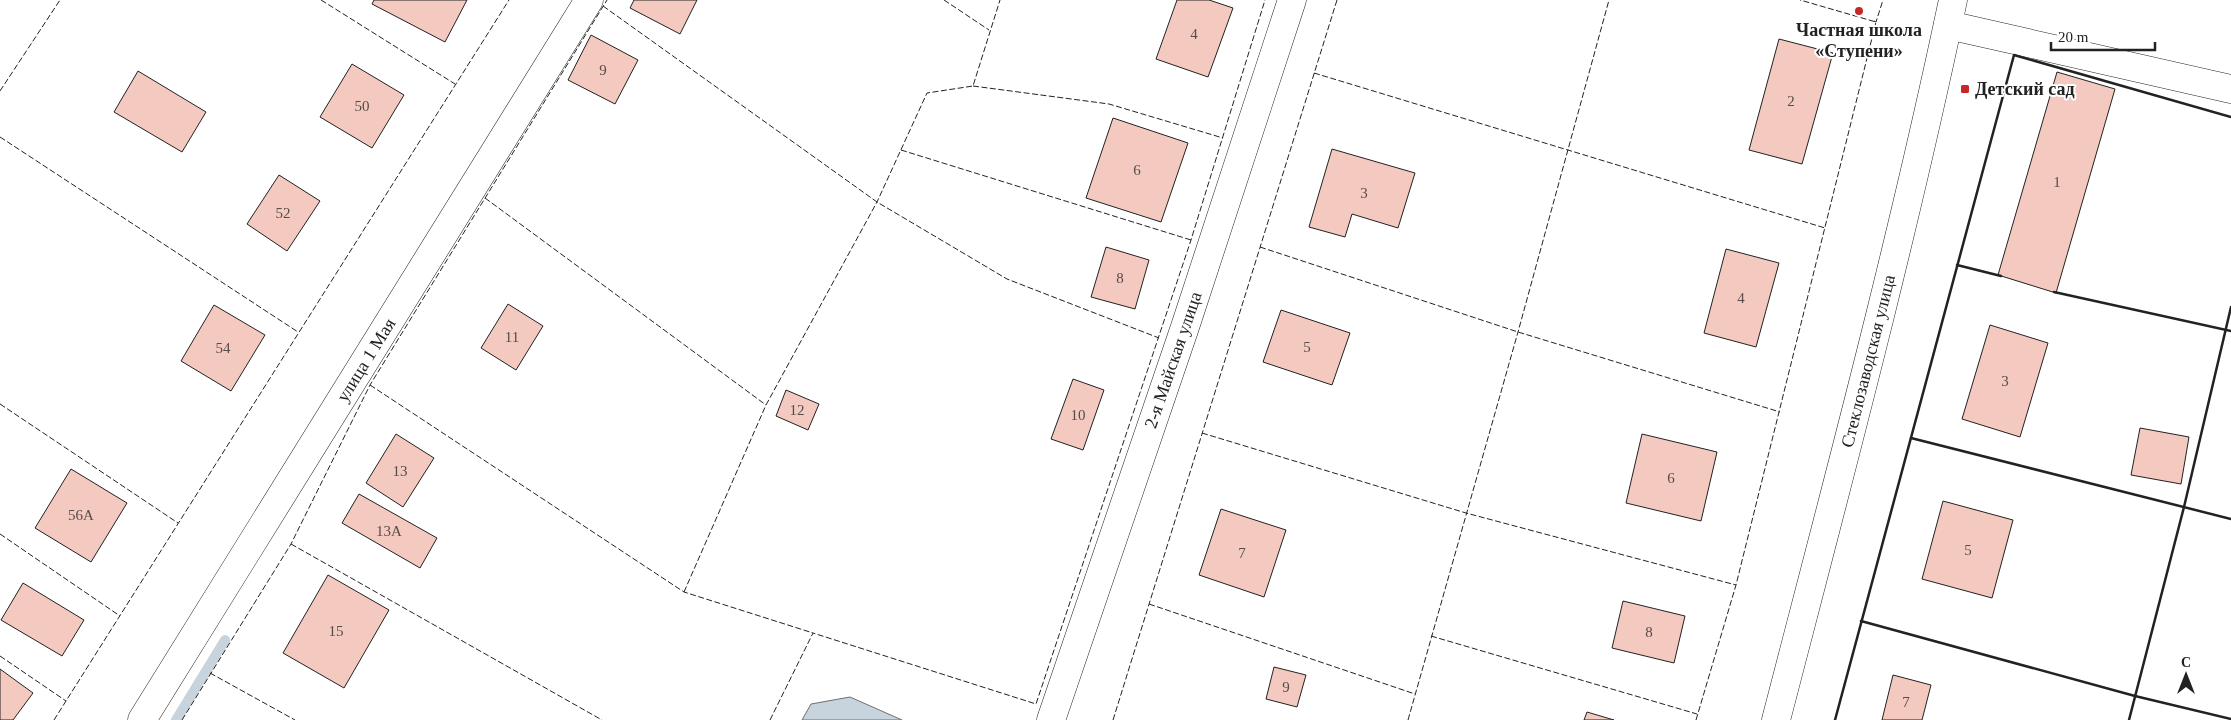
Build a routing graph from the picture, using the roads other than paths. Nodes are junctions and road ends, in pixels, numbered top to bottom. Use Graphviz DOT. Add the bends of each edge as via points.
graph roads {
  1 [pos="589,0"];
  2 [pos="1292,0"];
  3 [pos="1950,13"];
  4 [pos="2231,89"];
  5 [pos="142,720"];
  6 [pos="1051,720"];
  7 [pos="1776,720"];
  1 -- 5 [label="street, улица 1 Мая"];
  2 -- 6 [label="street, 2-я Майская улица"];
  3 -- 4 [label="street"];
  3 -- 7 [label="street, Стеклозаводская улица" via="1879,318"];
}
